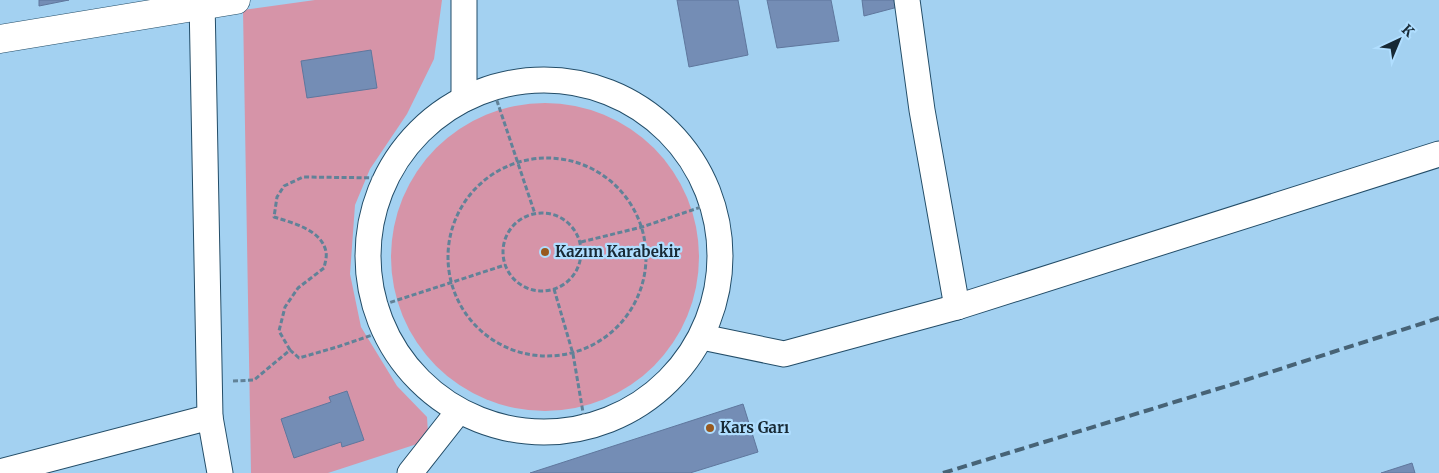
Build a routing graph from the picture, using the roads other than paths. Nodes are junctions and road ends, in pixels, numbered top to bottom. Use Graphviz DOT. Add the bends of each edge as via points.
graph roads {
  1 [pos="236,0"];
  2 [pos="464,0"];
  3 [pos="907,0"];
  4 [pos="202,2"];
  5 [pos="0,39"];
  6 [pos="464,98"];
  7 [pos="1439,154"];
  8 [pos="957,307"];
  9 [pos="702,337"];
  10 [pos="458,412"];
  11 [pos="210,417"];
  12 [pos="0,472"];
  13 [pos="220,473"];
  14 [pos="410,473"];
  1 -- 4 [label="main road"];
  2 -- 6 [label="street"];
  3 -- 8 [label="street" via="922,110"];
  4 -- 5 [label="main road"];
  4 -- 11 [label="street"];
  6 -- 9 [label="street" via="492,86 519,82 576,83 632,103 679,142 713,203 722,252 714,312"];
  6 -- 10 [label="street" via="418,132 385,178 368,232 369,289 388,343 423,388"];
  7 -- 8 [label="street"];
  8 -- 9 [label="street" via="784,354"];
  9 -- 10 [label="street" via="687,365 642,403 585,424 512,432"];
  10 -- 14 [label="street"];
  11 -- 12 [label="street"];
  11 -- 13 [label="street"];
}
